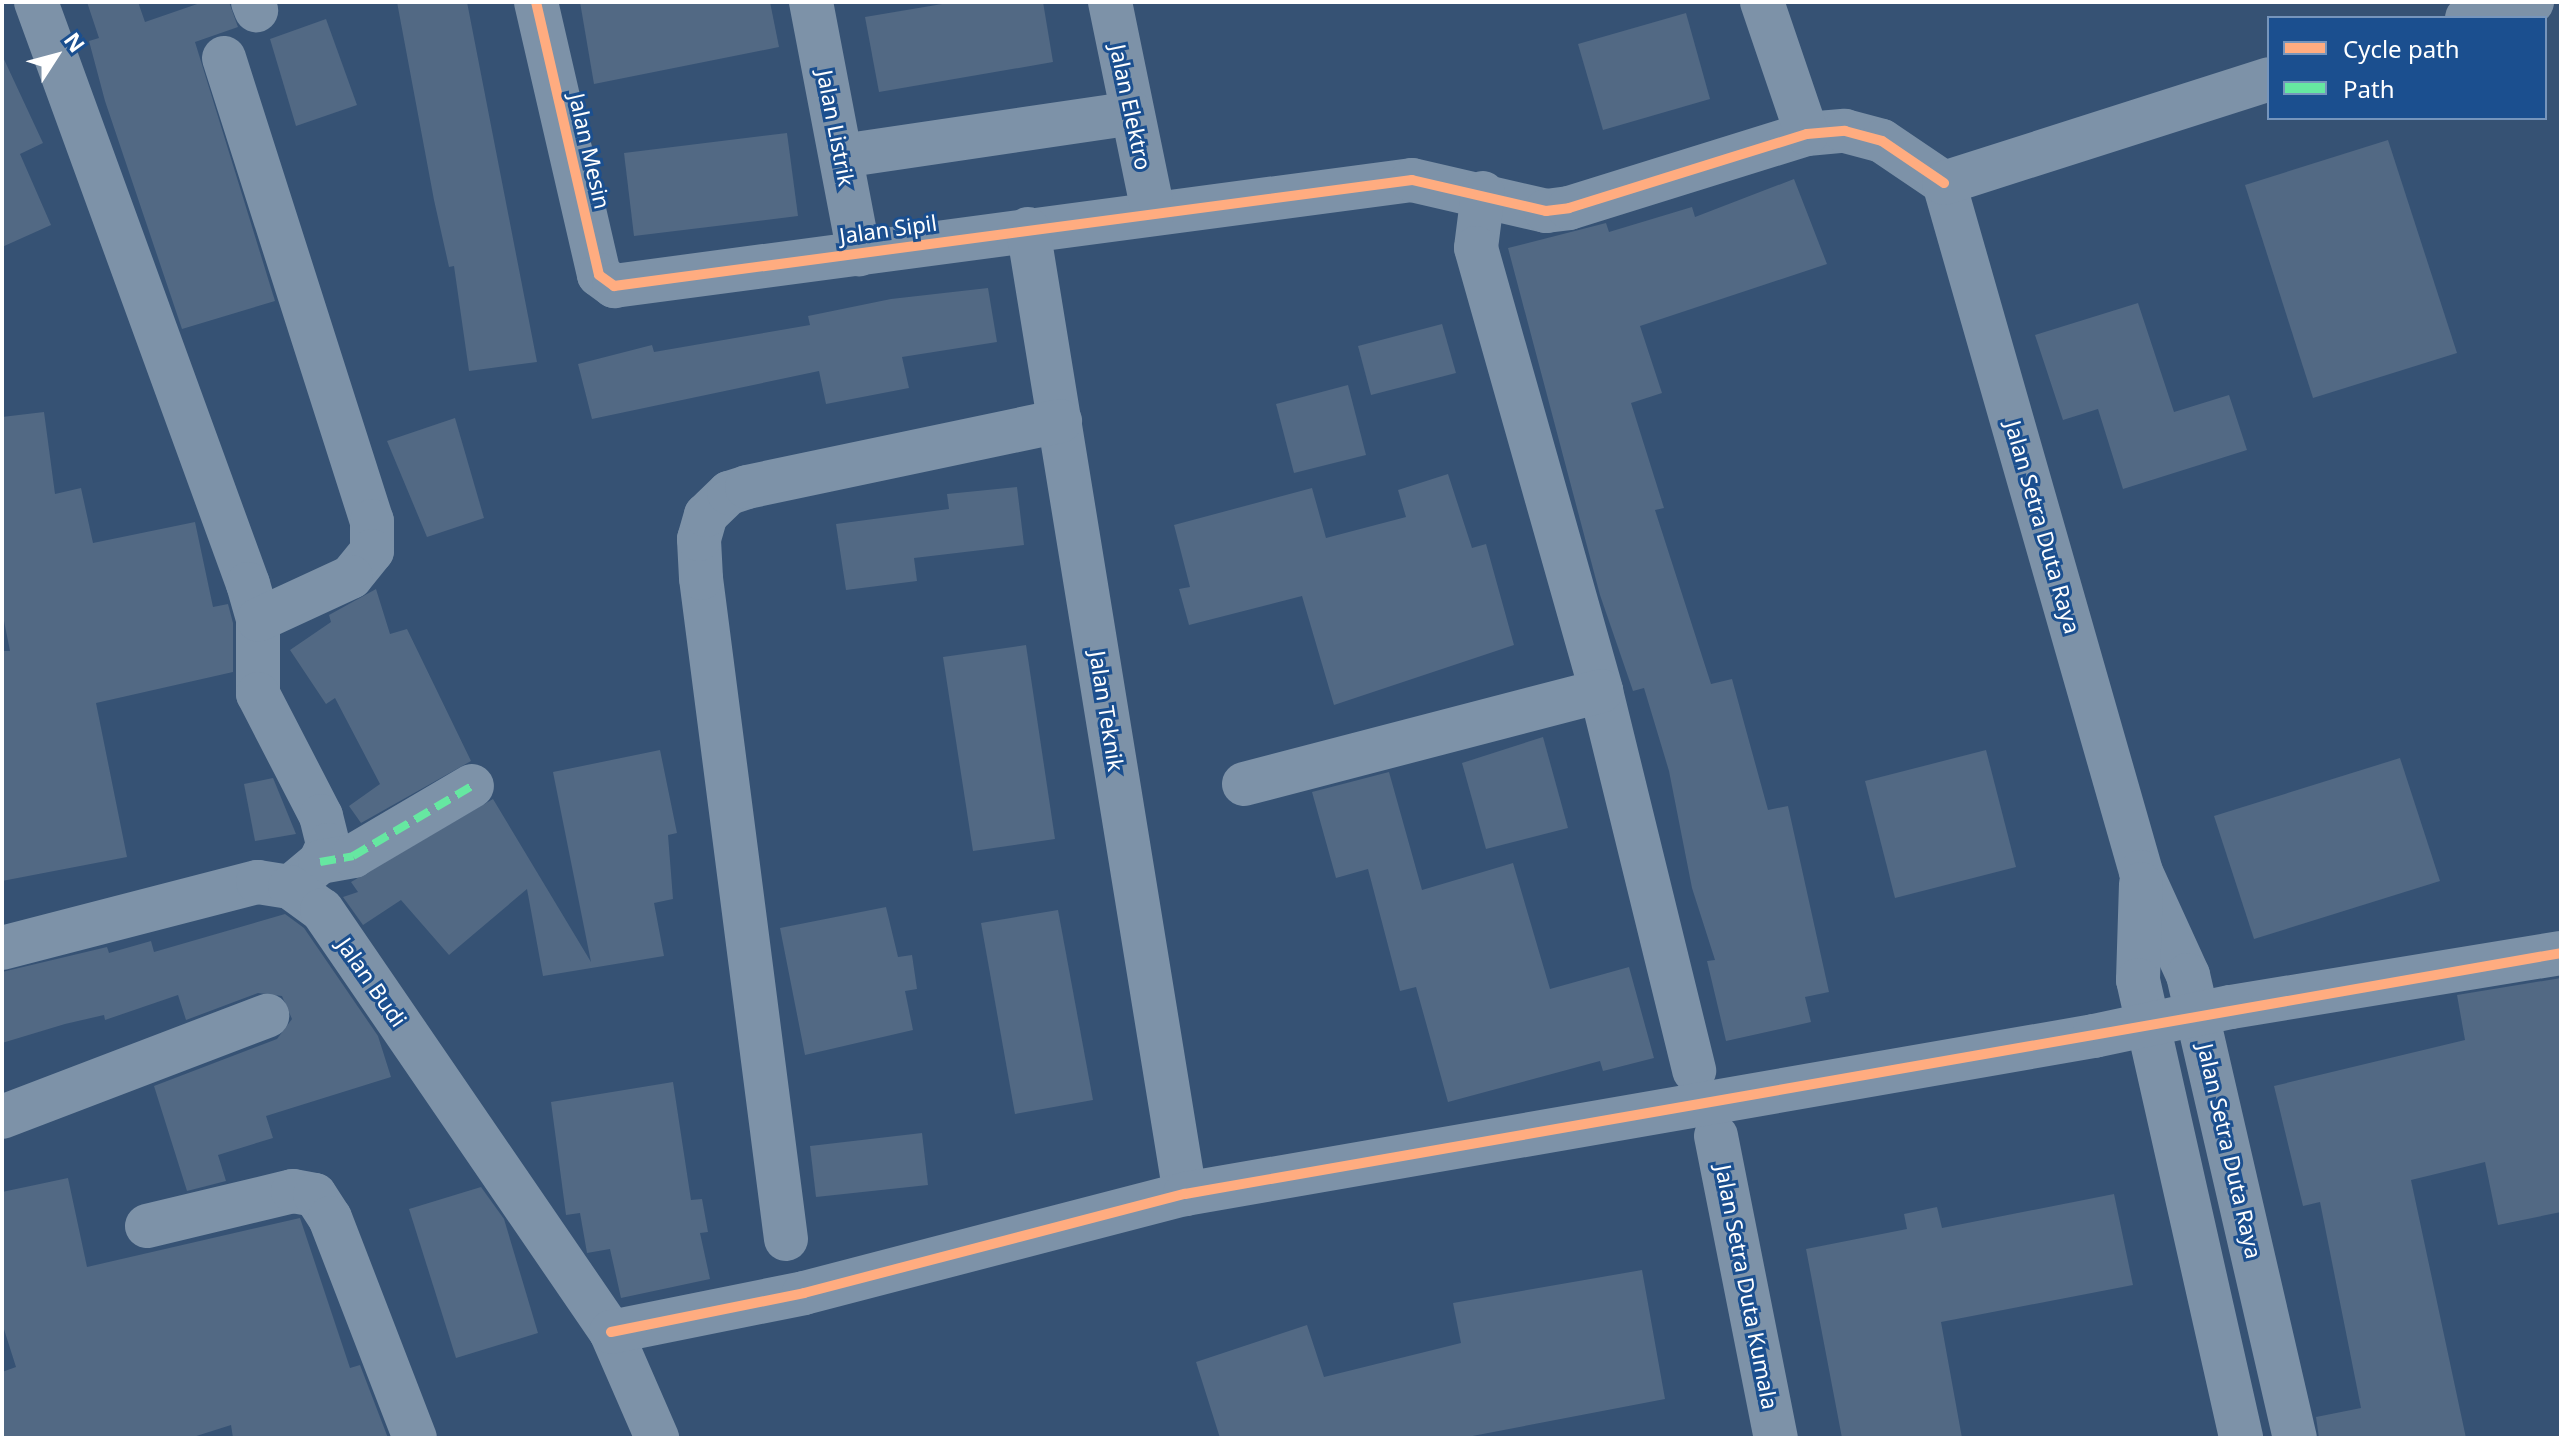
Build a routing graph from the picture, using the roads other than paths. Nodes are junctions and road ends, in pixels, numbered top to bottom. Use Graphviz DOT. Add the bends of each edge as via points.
graph roads {
  1 [pos="36,2"];
  2 [pos="536,2"];
  3 [pos="811,2"];
  4 [pos="1110,2"];
  5 [pos="1762,2"];
  6 [pos="2532,2"];
  7 [pos="2475,16"];
  8 [pos="224,58"];
  9 [pos="2267,80"];
  10 [pos="1132,113"];
  11 [pos="1807,134"];
  12 [pos="842,156"];
  13 [pos="1944,183"];
  14 [pos="1483,193"];
  15 [pos="1153,212"];
  16 [pos="1028,229"];
  17 [pos="859,254"];
  18 [pos="629,285"];
  19 [pos="1060,421"];
  20 [pos="258,620"];
  21 [pos="1601,691"];
  22 [pos="1244,784"];
  23 [pos="472,786"];
  24 [pos="2141,872"];
  25 [pos="305,875"];
  26 [pos="2,948"];
  27 [pos="2561,953"];
  28 [pos="267,1016"];
  29 [pos="1694,1071"];
  30 [pos="2,1117"];
  31 [pos="2224,1120"];
  32 [pos="2170,1126"];
  33 [pos="1716,1136"];
  34 [pos="1185,1194"];
  35 [pos="147,1226"];
  36 [pos="786,1239"];
  37 [pos="611,1332"];
  38 [pos="415,1438"];
  39 [pos="657,1438"];
  40 [pos="1776,1438"];
  41 [pos="2241,1438"];
  42 [pos="2295,1438"];
  1 -- 20 [label="street"];
  2 -- 18 [label="street, Jalan Mesin" via="599,275 614,286"];
  3 -- 12 [label="street, Jalan Listrik"];
  4 -- 10 [label="street, Jalan Elektro"];
  5 -- 11 [label="street"];
  6 -- 7 [label="street"];
  8 -- 20 [label="street" via="372,521 372,551 351,577"];
  9 -- 13 [label="street"];
  10 -- 12 [label="street"];
  10 -- 15 [label="street, Jalan Elektro"];
  11 -- 13 [label="street, Jalan Sipil" via="1845,131 1882,141"];
  11 -- 14 [label="street, Jalan Sipil" via="1569,208 1546,211"];
  12 -- 17 [label="street, Jalan Listrik"];
  13 -- 24 [label="street, Jalan Setra Duta Raya"];
  14 -- 15 [label="street, Jalan Sipil" via="1412,180"];
  14 -- 21 [label="street" via="1476,248"];
  15 -- 16 [label="street, Jalan Sipil"];
  16 -- 17 [label="street, Jalan Sipil"];
  16 -- 19 [label="street, Jalan Teknik"];
  17 -- 18 [label="street, Jalan Sipil"];
  19 -- 34 [label="street, Jalan Teknik"];
  19 -- 36 [label="street" via="747,487 729,493 706,515 699,539 701,578"];
  20 -- 25 [label="street" via="258,694 321,816 328,845"];
  21 -- 22 [label="street"];
  21 -- 29 [label="street"];
  23 -- 25 [label="street" via="353,856"];
  24 -- 31 [label="street, Jalan Setra Duta Raya" via="2188,975"];
  24 -- 32 [label="street, Jalan Setra Duta Raya" via="2138,980"];
  25 -- 26 [label="street" via="221,887"];
  25 -- 37 [label="street, Jalan Budi" via="322,910"];
  27 -- 34 [label="street, bridge"];
  28 -- 30 [label="street"];
  31 -- 32 [label="street"];
  31 -- 42 [label="street, Jalan Setra Duta Raya"];
  32 -- 41 [label="street, Jalan Setra Duta Raya"];
  33 -- 40 [label="street, Jalan Setra Duta Kumala"];
  34 -- 37 [label="street" via="804,1293"];
  35 -- 38 [label="street" via="293,1191 315,1195 330,1218"];
  37 -- 39 [label="street, Jalan Budi"];
}
